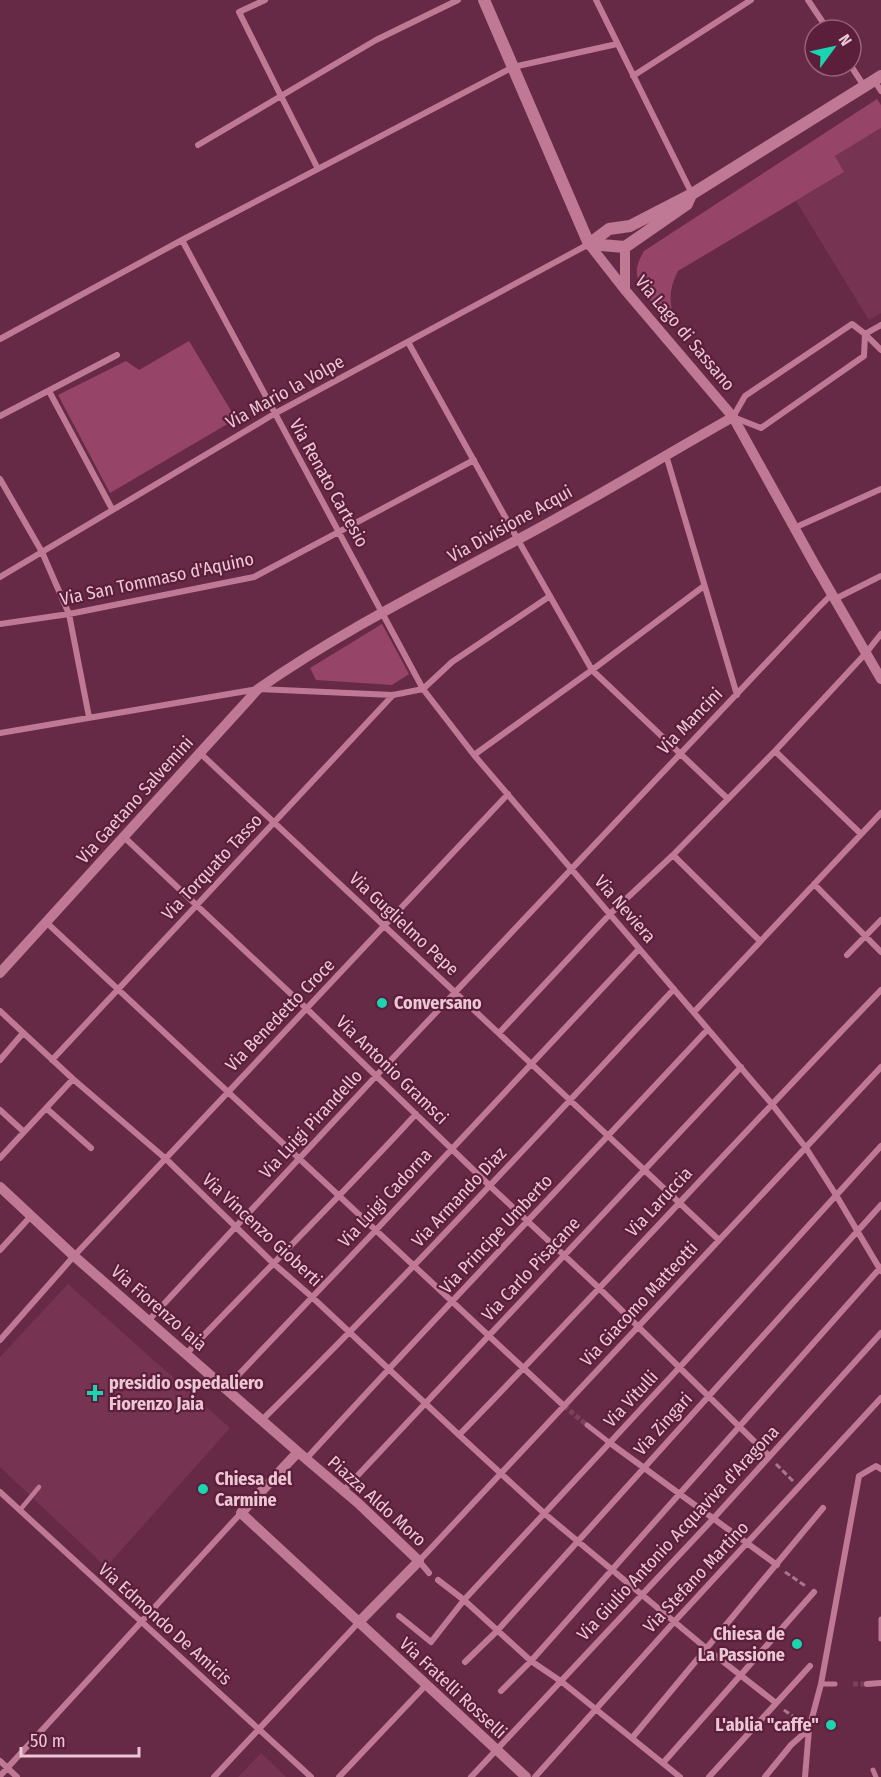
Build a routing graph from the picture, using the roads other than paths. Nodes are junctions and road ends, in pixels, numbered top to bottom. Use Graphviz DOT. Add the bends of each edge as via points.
graph roads {
  1 [pos="265,0"];
  2 [pos="458,0"];
  3 [pos="484,0"];
  4 [pos="596,0"];
  5 [pos="751,0"];
  6 [pos="808,0"];
  7 [pos="820,18"];
  8 [pos="617,44"];
  9 [pos="513,68"];
  10 [pos="633,76"];
  11 [pos="875,83"];
  12 [pos="281,96"];
  13 [pos="198,145"];
  14 [pos="318,169"];
  15 [pos="692,194"];
  16 [pos="182,240"];
  17 [pos="589,244"];
  18 [pos="625,247"];
  19 [pos="625,290"];
  20 [pos="881,325"];
  21 [pos="865,334"];
  22 [pos="0,339"];
  23 [pos="408,342"];
  24 [pos="881,350"];
  25 [pos="117,355"];
  26 [pos="49,392"];
  27 [pos="274,414"];
  28 [pos="0,416"];
  29 [pos="733,417"];
  30 [pos="666,455"];
  31 [pos="474,459"];
  32 [pos="0,479"];
  33 [pos="881,489"];
  34 [pos="112,509"];
  35 [pos="794,528"];
  36 [pos="339,532"];
  37 [pos="518,540"];
  38 [pos="42,552"];
  39 [pos="881,576"];
  40 [pos="0,577"];
  41 [pos="704,586"];
  42 [pos="550,596"];
  43 [pos="833,597"];
  44 [pos="382,612"];
  45 [pos="69,614"];
  46 [pos="0,624"];
  47 [pos="881,634"];
  48 [pos="866,653"];
  49 [pos="303,658"];
  50 [pos="592,670"];
  51 [pos="881,679"];
  52 [pos="258,689"];
  53 [pos="423,689"];
  54 [pos="393,695"];
  55 [pos="736,695"];
  56 [pos="89,717"];
  57 [pos="0,733"];
  58 [pos="775,751"];
  59 [pos="200,753"];
  60 [pos="474,754"];
  61 [pos="679,754"];
  62 [pos="508,794"];
  63 [pos="728,799"];
  64 [pos="881,813"];
  65 [pos="274,823"];
  66 [pos="861,834"];
  67 [pos="124,837"];
  68 [pos="673,855"];
  69 [pos="571,869"];
  70 [pos="814,885"];
  71 [pos="197,905"];
  72 [pos="610,914"];
  73 [pos="881,920"];
  74 [pos="46,922"];
  75 [pos="385,926"];
  76 [pos="864,937"];
  77 [pos="760,941"];
  78 [pos="639,949"];
  79 [pos="881,952"];
  80 [pos="847,955"];
  81 [pos="0,973"];
  82 [pos="118,989"];
  83 [pos="674,989"];
  84 [pos="881,990"];
  85 [pos="456,993"];
  86 [pos="307,1009"];
  87 [pos="0,1011"];
  88 [pos="694,1012"];
  89 [pos="708,1029"];
  90 [pos="23,1033"];
  91 [pos="499,1033"];
  92 [pos="0,1060"];
  93 [pos="52,1060"];
  94 [pos="531,1064"];
  95 [pos="741,1067"];
  96 [pos="881,1067"];
  97 [pos="376,1076"];
  98 [pos="73,1080"];
  99 [pos="228,1092"];
  100 [pos="570,1100"];
  101 [pos="771,1103"];
  102 [pos="46,1108"];
  103 [pos="0,1110"];
  104 [pos="416,1114"];
  105 [pos="24,1132"];
  106 [pos="609,1136"];
  107 [pos="881,1146"];
  108 [pos="91,1148"];
  109 [pos="806,1148"];
  110 [pos="452,1149"];
  111 [pos="0,1158"];
  112 [pos="166,1159"];
  113 [pos="300,1159"];
  114 [pos="645,1170"];
  115 [pos="490,1186"];
  116 [pos="0,1187"];
  117 [pos="836,1195"];
  118 [pos="340,1197"];
  119 [pos="679,1202"];
  120 [pos="881,1205"];
  121 [pos="31,1216"];
  122 [pos="528,1221"];
  123 [pos="236,1226"];
  124 [pos="376,1230"];
  125 [pos="857,1231"];
  126 [pos="719,1240"];
  127 [pos="0,1250"];
  128 [pos="564,1255"];
  129 [pos="74,1256"];
  130 [pos="273,1263"];
  131 [pos="414,1266"];
  132 [pos="880,1269"];
  133 [pos="599,1288"];
  134 [pos="312,1297"];
  135 [pos="453,1303"];
  136 [pos="148,1321"];
  137 [pos="639,1327"];
  138 [pos="350,1333"];
  139 [pos="881,1333"];
  140 [pos="489,1336"];
  141 [pos="0,1340"];
  142 [pos="186,1354"];
  143 [pos="679,1368"];
  144 [pos="389,1369"];
  145 [pos="524,1369"];
  146 [pos="225,1389"];
  147 [pos="708,1396"];
  148 [pos="881,1398"];
  149 [pos="424,1403"];
  150 [pos="564,1406"];
  151 [pos="262,1420"];
  152 [pos="587,1425"];
  153 [pos="739,1426"];
  154 [pos="459,1435"];
  155 [pos="610,1443"];
  156 [pos="302,1456"];
  157 [pos="769,1456"];
  158 [pos="643,1468"];
  159 [pos="881,1469"];
  160 [pos="502,1474"];
  161 [pos="39,1487"];
  162 [pos="344,1490"];
  163 [pos="0,1492"];
  164 [pos="678,1494"];
  165 [pos="823,1508"];
  166 [pos="20,1510"];
  167 [pos="241,1513"];
  168 [pos="545,1514"];
  169 [pos="712,1520"];
  170 [pos="577,1542"];
  171 [pos="746,1544"];
  172 [pos="419,1561"];
  173 [pos="777,1565"];
  174 [pos="611,1570"];
  175 [pos="429,1574"];
  176 [pos="438,1580"];
  177 [pos="814,1592"];
  178 [pos="642,1595"];
  179 [pos="464,1600"];
  180 [pos="399,1616"];
  181 [pos="881,1619"];
  182 [pos="140,1622"];
  183 [pos="359,1622"];
  184 [pos="674,1622"];
  185 [pos="496,1631"];
  186 [pos="881,1639"];
  187 [pos="707,1649"];
  188 [pos="531,1660"];
  189 [pos="465,1662"];
  190 [pos="810,1666"];
  191 [pos="740,1676"];
  192 [pos="562,1682"];
  193 [pos="821,1683"];
  194 [pos="881,1683"];
  195 [pos="426,1684"];
  196 [pos="836,1684"];
  197 [pos="867,1684"];
  198 [pos="501,1691"];
  199 [pos="776,1703"];
  200 [pos="596,1709"];
  201 [pos="258,1729"];
  202 [pos="809,1729"];
  203 [pos="632,1738"];
  204 [pos="496,1751"];
  205 [pos="0,1761"];
  206 [pos="663,1763"];
  207 [pos="7,1768"];
  208 [pos="873,1770"];
  209 [pos="0,1776"];
  210 [pos="17,1777"];
  211 [pos="214,1777"];
  212 [pos="311,1777"];
  213 [pos="339,1777"];
  214 [pos="471,1777"];
  215 [pos="526,1777"];
  216 [pos="535,1777"];
  217 [pos="680,1777"];
  218 [pos="709,1777"];
  219 [pos="765,1777"];
  220 [pos="805,1777"];
  221 [pos="876,1777"];
  1 -- 12 [label="street" via="239,12"];
  2 -- 12 [label="street" via="376,40"];
  3 -- 9 [label="main road, Via Lago di Sassano"];
  4 -- 8 [label="street"];
  5 -- 10 [label="street"];
  6 -- 7 [label="street"];
  8 -- 9 [label="street"];
  8 -- 10 [label="street"];
  9 -- 14 [label="street"];
  9 -- 17 [label="main road, Via Lago di Sassano"];
  10 -- 15 [label="street"];
  11 -- 15 [label="main road"];
  12 -- 13 [label="street"];
  12 -- 14 [label="street"];
  14 -- 16 [label="street"];
  15 -- 17 [label="main road" via="630,226 609,229"];
  15 -- 18 [label="main road" via="687,204"];
  16 -- 22 [label="street"];
  16 -- 27 [label="street, Via Renato Cartesio"];
  17 -- 18 [label="main road"];
  17 -- 19 [label="street, Via Lago di Sassano"];
  17 -- 23 [label="street, Via Mario la Volpe"];
  18 -- 19 [label="street"];
  19 -- 29 [label="street, Via Lago di Sassano"];
  20 -- 21 [label="street"];
  21 -- 24 [label="street"];
  21 -- 29 [label="street" via="852,324 745,396"];
  21 -- 29 [label="street" via="864,356 761,428"];
  23 -- 27 [label="street, Via Mario la Volpe"];
  23 -- 31 [label="street"];
  25 -- 26 [label="street"];
  26 -- 28 [label="street"];
  26 -- 34 [label="street"];
  27 -- 34 [label="street, Via Mario la Volpe"];
  27 -- 36 [label="street, Via Renato Cartesio"];
  29 -- 30 [label="street, Via Divisione Acqui"];
  29 -- 35 [label="street, Via Lago di Sassano"];
  30 -- 37 [label="street, Via Divisione Acqui"];
  30 -- 41 [label="street"];
  31 -- 36 [label="street, Via San Tommaso d'Aquino"];
  31 -- 37 [label="street"];
  32 -- 38 [label="street"];
  33 -- 35 [label="street"];
  34 -- 38 [label="street, Via Mario la Volpe"];
  35 -- 43 [label="street, Via Lago di Sassano"];
  36 -- 44 [label="street, Via Renato Cartesio"];
  36 -- 45 [label="street, Via San Tommaso d'Aquino" via="254,577"];
  37 -- 42 [label="street"];
  37 -- 44 [label="street, Via Divisione Acqui"];
  38 -- 40 [label="street, Via Mario la Volpe"];
  38 -- 45 [label="street"];
  39 -- 43 [label="street, Via Mancini"];
  41 -- 50 [label="street"];
  41 -- 55 [label="street"];
  42 -- 50 [label="street"];
  42 -- 53 [label="street" via="452,662"];
  43 -- 48 [label="street, Via Lago di Sassano"];
  43 -- 55 [label="street, Via Mancini"];
  44 -- 49 [label="street, Via Divisione Acqui"];
  44 -- 53 [label="street, Via Renato Cartesio"];
  45 -- 46 [label="street, Via San Tommaso d'Aquino"];
  45 -- 56 [label="street"];
  47 -- 48 [label="street"];
  48 -- 51 [label="street, Via Lago di Sassano"];
  48 -- 58 [label="street"];
  49 -- 52 [label="street, Via Gaetano Salvemini"];
  50 -- 60 [label="street"];
  50 -- 61 [label="street"];
  52 -- 54 [label="street"];
  52 -- 56 [label="street"];
  52 -- 59 [label="street, Via Gaetano Salvemini"];
  53 -- 54 [label="street"];
  53 -- 60 [label="street, Via Neviera"];
  54 -- 65 [label="street, Via Torquato Tasso"];
  55 -- 61 [label="street, Via Mancini"];
  56 -- 57 [label="street"];
  58 -- 63 [label="street"];
  58 -- 66 [label="street"];
  59 -- 65 [label="street, Via Guglielmo Pepe"];
  59 -- 67 [label="street, Via Gaetano Salvemini"];
  60 -- 62 [label="street, Via Neviera"];
  61 -- 63 [label="street"];
  61 -- 69 [label="street, Via Mancini"];
  62 -- 69 [label="street, Via Neviera"];
  62 -- 75 [label="street, Via Benedetto Croce"];
  63 -- 68 [label="street"];
  64 -- 66 [label="street"];
  65 -- 71 [label="street, Via Torquato Tasso"];
  65 -- 75 [label="street, Via Guglielmo Pepe"];
  66 -- 70 [label="street"];
  67 -- 71 [label="street, Via Antonio Gramsci"];
  67 -- 74 [label="street, Via Gaetano Salvemini"];
  68 -- 72 [label="street"];
  68 -- 77 [label="street"];
  69 -- 72 [label="street, Via Neviera"];
  69 -- 85 [label="street, Via Luigi Pirandello"];
  70 -- 76 [label="street"];
  70 -- 77 [label="street"];
  71 -- 82 [label="street, Via Torquato Tasso"];
  71 -- 86 [label="street, Via Antonio Gramsci"];
  72 -- 78 [label="street, Via Neviera"];
  72 -- 91 [label="street"];
  73 -- 76 [label="street"];
  74 -- 81 [label="street, Via Gaetano Salvemini"];
  74 -- 82 [label="street"];
  75 -- 85 [label="street, Via Guglielmo Pepe"];
  75 -- 86 [label="street, Via Benedetto Croce"];
  76 -- 79 [label="street"];
  76 -- 80 [label="street"];
  77 -- 88 [label="street"];
  78 -- 83 [label="street, Via Neviera"];
  78 -- 94 [label="street, Via Luigi Cadorna"];
  82 -- 93 [label="street, Via Torquato Tasso"];
  82 -- 99 [label="street"];
  83 -- 88 [label="street, Via Neviera"];
  83 -- 100 [label="street, Via Armando Diaz"];
  84 -- 101 [label="street, Via Laruccia"];
  85 -- 91 [label="street, Via Guglielmo Pepe"];
  85 -- 97 [label="street, Via Luigi Pirandello"];
  86 -- 97 [label="street, Via Antonio Gramsci"];
  86 -- 99 [label="street, Via Benedetto Croce"];
  87 -- 90 [label="street, Via Vincenzo Gioberti"];
  88 -- 89 [label="street, Via Neviera"];
  89 -- 95 [label="street, Via Neviera"];
  89 -- 106 [label="street, Via Principe Umberto"];
  90 -- 92 [label="street"];
  90 -- 93 [label="street, Via Vincenzo Gioberti"];
  91 -- 94 [label="street, Via Guglielmo Pepe"];
  93 -- 98 [label="street, Via Vincenzo Gioberti"];
  94 -- 100 [label="street, Via Guglielmo Pepe"];
  94 -- 110 [label="street, Via Luigi Cadorna"];
  95 -- 101 [label="street, Via Neviera"];
  95 -- 114 [label="street, Via Carlo Pisacane"];
  96 -- 109 [label="street, Via Giacomo Matteotti"];
  97 -- 104 [label="street, Via Antonio Gramsci"];
  97 -- 113 [label="street, Via Luigi Pirandello"];
  98 -- 102 [label="street"];
  98 -- 112 [label="street, Via Vincenzo Gioberti"];
  99 -- 112 [label="street, Via Benedetto Croce"];
  99 -- 113 [label="street"];
  100 -- 106 [label="street, Via Guglielmo Pepe"];
  100 -- 115 [label="street, Via Armando Diaz"];
  101 -- 109 [label="street, Via Neviera"];
  101 -- 119 [label="street, Via Laruccia"];
  102 -- 105 [label="street"];
  102 -- 108 [label="street"];
  103 -- 105 [label="street"];
  104 -- 110 [label="street, Via Antonio Gramsci"];
  104 -- 118 [label="street"];
  105 -- 111 [label="street"];
  106 -- 114 [label="street, Via Guglielmo Pepe"];
  106 -- 122 [label="street, Via Principe Umberto"];
  107 -- 117 [label="street, Via Vitulli"];
  109 -- 117 [label="street, Via Neviera"];
  109 -- 126 [label="street, Via Giacomo Matteotti"];
  110 -- 115 [label="street, Via Antonio Gramsci"];
  110 -- 124 [label="street, Via Luigi Cadorna"];
  112 -- 123 [label="street, Via Vincenzo Gioberti"];
  112 -- 129 [label="street, Via Benedetto Croce"];
  113 -- 118 [label="street"];
  113 -- 123 [label="street, Via Luigi Pirandello"];
  114 -- 119 [label="street, Via Guglielmo Pepe"];
  114 -- 128 [label="street, Via Carlo Pisacane"];
  115 -- 122 [label="street, Via Antonio Gramsci"];
  115 -- 131 [label="street, Via Armando Diaz"];
  116 -- 121 [label="street, Via Fiorenzo Iaia"];
  117 -- 125 [label="street, Via Neviera"];
  117 -- 143 [label="street, Via Vitulli"];
  118 -- 124 [label="street"];
  118 -- 130 [label="street"];
  119 -- 126 [label="street, Via Guglielmo Pepe"];
  119 -- 133 [label="street, Via Laruccia"];
  120 -- 125 [label="street, Via Zingari"];
  121 -- 127 [label="street"];
  121 -- 129 [label="street, Via Fiorenzo Iaia"];
  122 -- 128 [label="street, Via Antonio Gramsci"];
  122 -- 135 [label="street, Via Principe Umberto"];
  123 -- 130 [label="street, Via Vincenzo Gioberti"];
  123 -- 136 [label="street, Via Luigi Pirandello"];
  124 -- 131 [label="street"];
  124 -- 134 [label="street, Via Luigi Cadorna"];
  125 -- 132 [label="street, Via Neviera"];
  125 -- 147 [label="street, Via Zingari"];
  126 -- 137 [label="street, Via Giacomo Matteotti"];
  128 -- 133 [label="street, Via Antonio Gramsci"];
  128 -- 140 [label="street, Via Carlo Pisacane"];
  129 -- 136 [label="street, Via Fiorenzo Iaia"];
  129 -- 141 [label="street, Via Benedetto Croce"];
  130 -- 134 [label="street, Via Vincenzo Gioberti"];
  130 -- 142 [label="street"];
  131 -- 135 [label="street"];
  131 -- 138 [label="street, Via Armando Diaz"];
  132 -- 153 [label="street"];
  133 -- 137 [label="street, Via Antonio Gramsci"];
  133 -- 145 [label="street, Via Laruccia"];
  134 -- 138 [label="street, Via Vincenzo Gioberti"];
  134 -- 146 [label="street, Via Luigi Cadorna"];
  135 -- 140 [label="street"];
  135 -- 144 [label="street, Via Principe Umberto"];
  136 -- 142 [label="street, Via Fiorenzo Iaia"];
  137 -- 143 [label="street, Via Antonio Gramsci"];
  137 -- 150 [label="street, Via Giacomo Matteotti"];
  138 -- 144 [label="street, Via Vincenzo Gioberti"];
  138 -- 151 [label="street, Via Armando Diaz"];
  139 -- 157 [label="street, Via Giulio Antonio Acquaviva d'Aragona"];
  140 -- 145 [label="street"];
  140 -- 149 [label="street, Via Carlo Pisacane"];
  142 -- 146 [label="street, Via Fiorenzo Iaia"];
  143 -- 147 [label="street, Via Antonio Gramsci"];
  143 -- 155 [label="street, Via Vitulli"];
  144 -- 149 [label="street, Via Vincenzo Gioberti"];
  144 -- 156 [label="street, Via Principe Umberto"];
  145 -- 150 [label="street"];
  145 -- 154 [label="street, Via Laruccia"];
  146 -- 151 [label="street, Via Fiorenzo Iaia"];
  147 -- 153 [label="street, Via Antonio Gramsci"];
  147 -- 158 [label="street, Via Zingari"];
  148 -- 171 [label="street, Via Stefano Martino"];
  149 -- 154 [label="street, Via Vincenzo Gioberti"];
  149 -- 162 [label="street, Via Carlo Pisacane"];
  150 -- 160 [label="street, Via Giacomo Matteotti"];
  151 -- 156 [label="street, Via Fiorenzo Iaia"];
  152 -- 155 [label="street"];
  153 -- 157 [label="street, Via Antonio Gramsci"];
  153 -- 164 [label="street"];
  154 -- 160 [label="street, Via Vincenzo Gioberti"];
  155 -- 158 [label="street"];
  155 -- 168 [label="street, Via Vitulli"];
  156 -- 162 [label="street, Piazza Aldo Moro"];
  156 -- 167 [label="street"];
  157 -- 169 [label="street, Via Giulio Antonio Acquaviva d'Aragona"];
  158 -- 164 [label="street"];
  158 -- 170 [label="street, Via Zingari"];
  159 -- 193 [label="street" via="876,1466 859,1476"];
  160 -- 168 [label="street, Via Vincenzo Gioberti"];
  160 -- 172 [label="street, Via Giacomo Matteotti"];
  161 -- 166 [label="lane"];
  162 -- 172 [label="street, Piazza Aldo Moro"];
  163 -- 166 [label="street, Via Edmondo De Amicis"];
  164 -- 169 [label="street"];
  164 -- 174 [label="street"];
  165 -- 173 [label="street"];
  166 -- 182 [label="street, Via Edmondo De Amicis"];
  167 -- 182 [label="street"];
  167 -- 183 [label="street"];
  168 -- 170 [label="street, Via Vincenzo Gioberti"];
  168 -- 179 [label="street, Via Vitulli"];
  169 -- 171 [label="street"];
  169 -- 178 [label="street, Via Giulio Antonio Acquaviva d'Aragona"];
  170 -- 174 [label="street, Via Vincenzo Gioberti"];
  170 -- 185 [label="street, Via Zingari"];
  171 -- 173 [label="street"];
  171 -- 184 [label="street, Via Stefano Martino"];
  172 -- 175 [label="street"];
  172 -- 183 [label="street, Piazza Aldo Moro"];
  173 -- 187 [label="street"];
  174 -- 178 [label="street, Via Vincenzo Gioberti"];
  174 -- 188 [label="street"];
  176 -- 179 [label="street"];
  177 -- 191 [label="street"];
  178 -- 184 [label="street, Via Vincenzo Gioberti"];
  178 -- 192 [label="street, Via Giulio Antonio Acquaviva d'Aragona"];
  179 -- 180 [label="street, Via Vitulli" via="431,1642"];
  179 -- 185 [label="street"];
  181 -- 186 [label="street"];
  182 -- 201 [label="street, Via Edmondo De Amicis"];
  182 -- 207 [label="street"];
  183 -- 195 [label="street, Via Fratelli Rosselli"];
  183 -- 201 [label="street"];
  184 -- 187 [label="street, Via Vincenzo Gioberti"];
  184 -- 200 [label="street, Via Stefano Martino"];
  185 -- 188 [label="street"];
  185 -- 189 [label="street, Via Zingari"];
  187 -- 191 [label="street, Via Vincenzo Gioberti"];
  187 -- 203 [label="street"];
  188 -- 192 [label="street"];
  188 -- 198 [label="street"];
  190 -- 199 [label="street"];
  191 -- 199 [label="street, Via Vincenzo Gioberti"];
  191 -- 206 [label="street"];
  192 -- 200 [label="street"];
  192 -- 204 [label="street, Via Giulio Antonio Acquaviva d'Aragona"];
  193 -- 196 [label="street"];
  193 -- 202 [label="street"];
  194 -- 197 [label="street"];
  195 -- 204 [label="street, Via Fratelli Rosselli"];
  195 -- 213 [label="street"];
  199 -- 218 [label="street"];
  200 -- 203 [label="street"];
  200 -- 216 [label="street, Via Stefano Martino"];
  201 -- 211 [label="street"];
  201 -- 212 [label="street, Via Edmondo De Amicis"];
  202 -- 219 [label="street"];
  202 -- 220 [label="street"];
  203 -- 206 [label="street"];
  204 -- 214 [label="street, Via Giulio Antonio Acquaviva d'Aragona"];
  204 -- 215 [label="street, Via Fratelli Rosselli"];
  205 -- 207 [label="street"];
  206 -- 217 [label="street"];
  207 -- 209 [label="street"];
  207 -- 210 [label="street"];
  208 -- 221 [label="street"];
}
